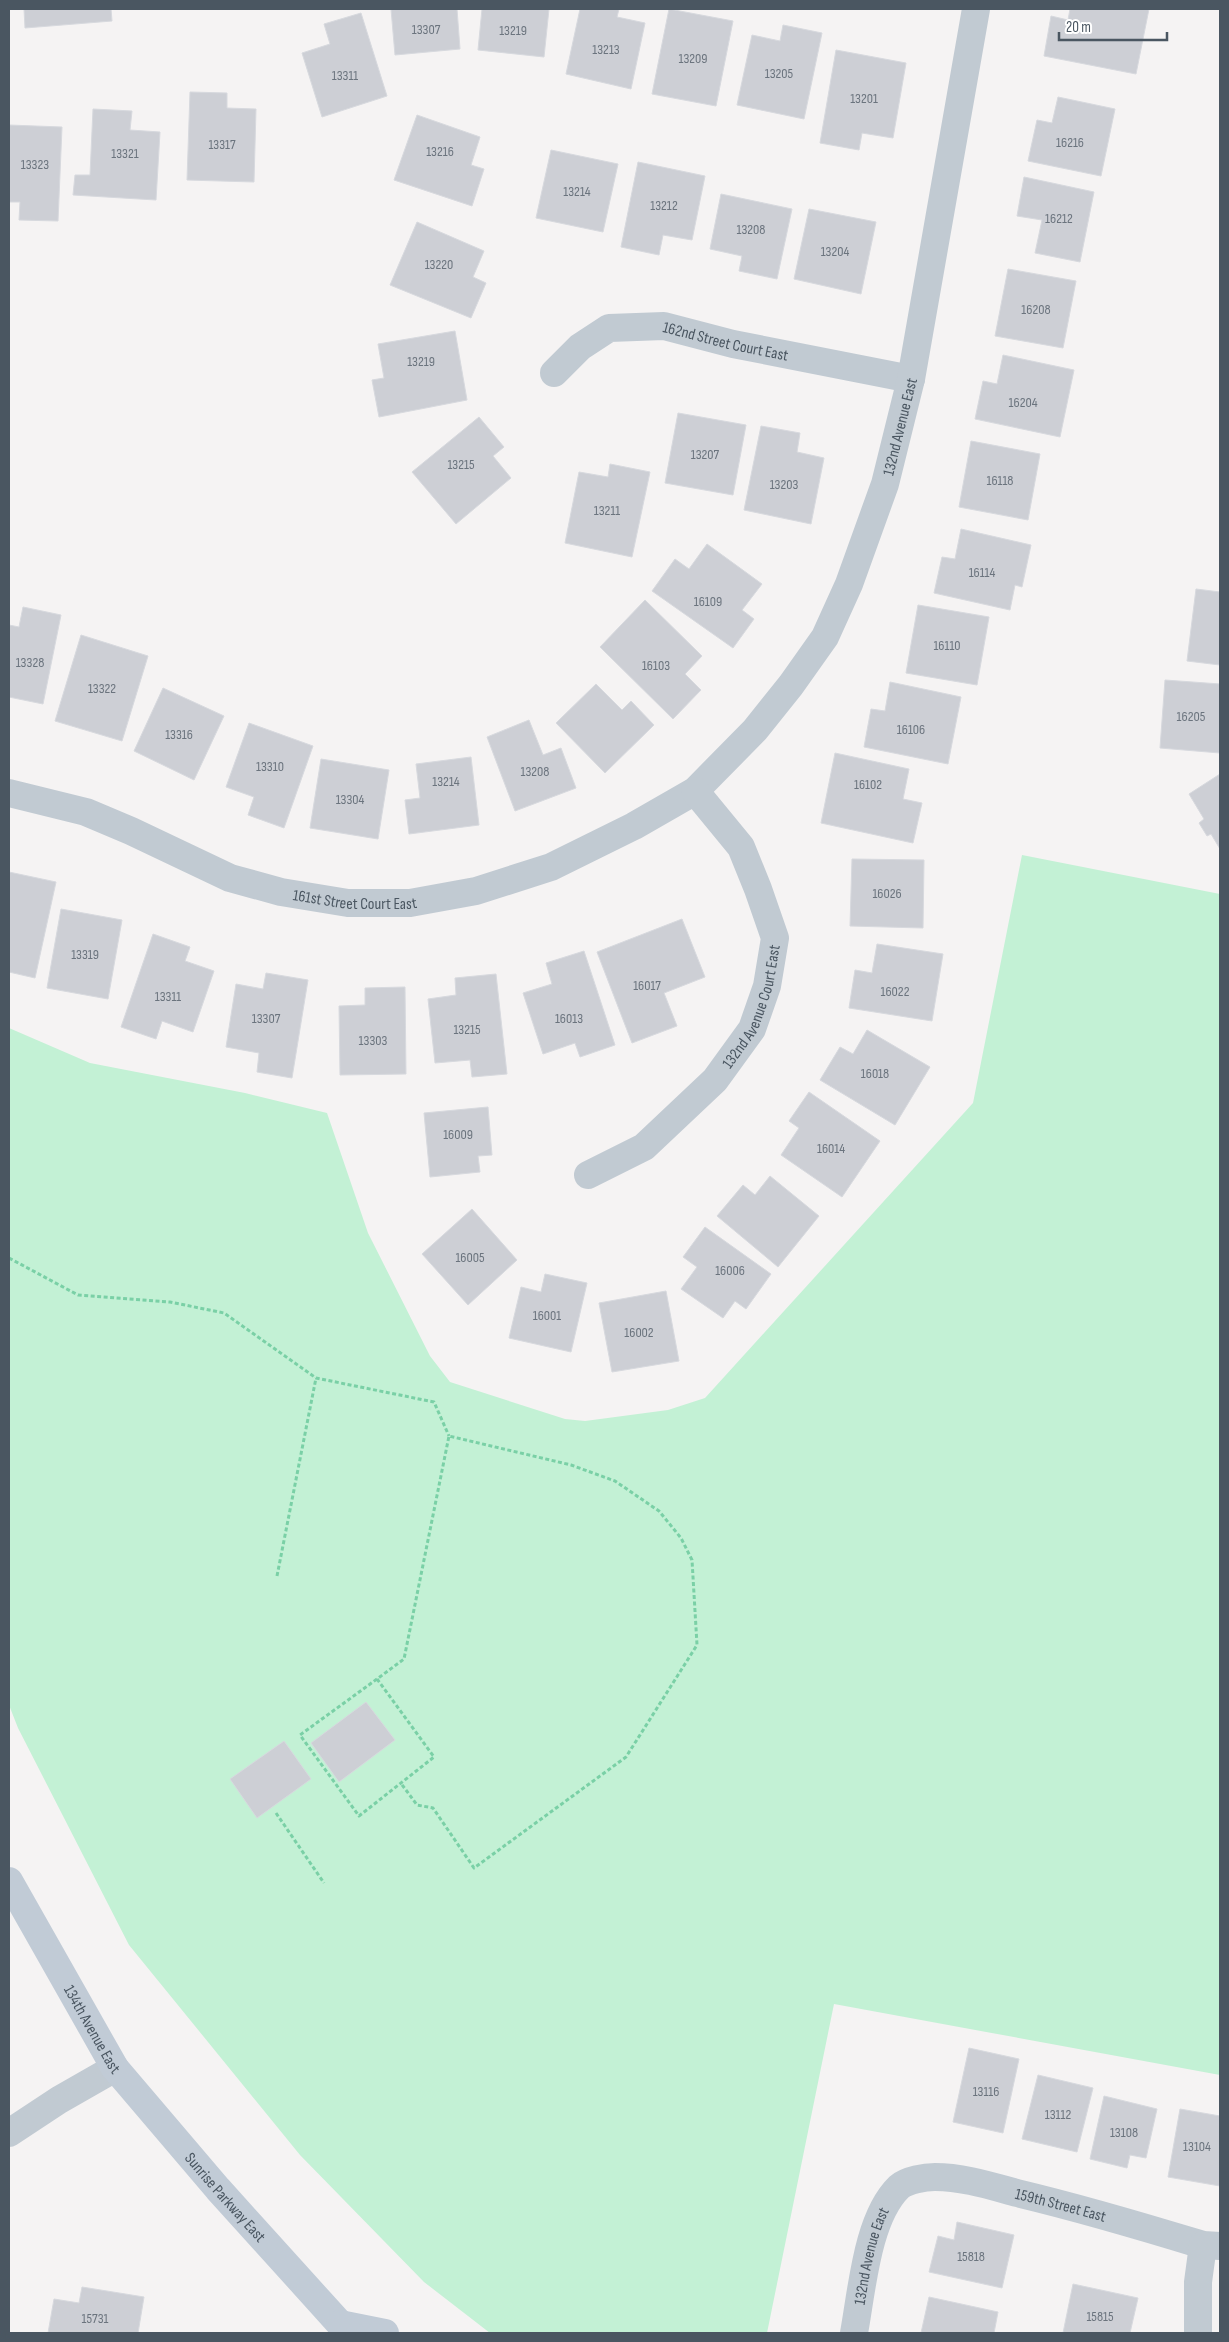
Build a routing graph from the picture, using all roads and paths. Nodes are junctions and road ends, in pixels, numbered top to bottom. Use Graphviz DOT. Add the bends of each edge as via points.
graph roads {
  1 [pos="976,9"];
  2 [pos="554,373"];
  3 [pos="911,379"];
  4 [pos="695,791"];
  5 [pos="9,793"];
  6 [pos="588,1175"];
  7 [pos="9,1258"];
  8 [pos="316,1378"];
  9 [pos="449,1436"];
  10 [pos="277,1576"];
  11 [pos="377,1679"];
  12 [pos="400,1782"];
  13 [pos="276,1813"];
  14 [pos="9,1882"];
  15 [pos="324,1882"];
  16 [pos="115,2068"];
  17 [pos="9,2133"];
  18 [pos="901,2186"];
  19 [pos="1212,2245"];
  20 [pos="342,2329"];
  21 [pos="385,2333"];
  22 [pos="854,2333"];
  23 [pos="1198,2333"];
  1 -- 3 [label="street, 132nd Avenue East"];
  2 -- 3 [label="street, 162nd Street Court East" via="580,346 609,328 664,326 733,344"];
  3 -- 4 [label="street, 132nd Avenue East" via="885,484 849,584 825,637 755,730"];
  4 -- 5 [label="street, 161st Street Court East" via="551,867 476,891 410,903 348,903 281,892 230,878 86,812"];
  4 -- 6 [label="street, 132nd Avenue Court East" via="741,847 758,889 775,938 768,986 752,1029 715,1080 644,1148"];
  7 -- 8 [label="path" via="78,1296 170,1302 224,1313"];
  8 -- 9 [label="path" via="434,1402"];
  8 -- 10 [label="path"];
  9 -- 11 [label="path" via="404,1659"];
  9 -- 12 [label="path" via="571,1465 615,1481 659,1511 681,1538 692,1560 697,1645 626,1757 474,1868 433,1808 417,1805"];
  11 -- 12 [label="path" via="434,1757"];
  11 -- 12 [label="path" via="300,1736 358,1816"];
  13 -- 15 [label="path"];
  14 -- 16 [label="street, 134th Avenue East"];
  16 -- 17 [label="street, 134th Avenue East"];
  16 -- 20 [label="street, Sunrise Parkway East"];
  18 -- 19 [label="street, 159th Street East" via="935,2177 968,2181 1077,2207"];
  18 -- 22 [label="street, 132nd Avenue East" via="883,2208 872,2237"];
  19 -- 23 [label="street" via="1198,2282"];
  20 -- 21 [label="street, Sunrise Parkway East"];
}
